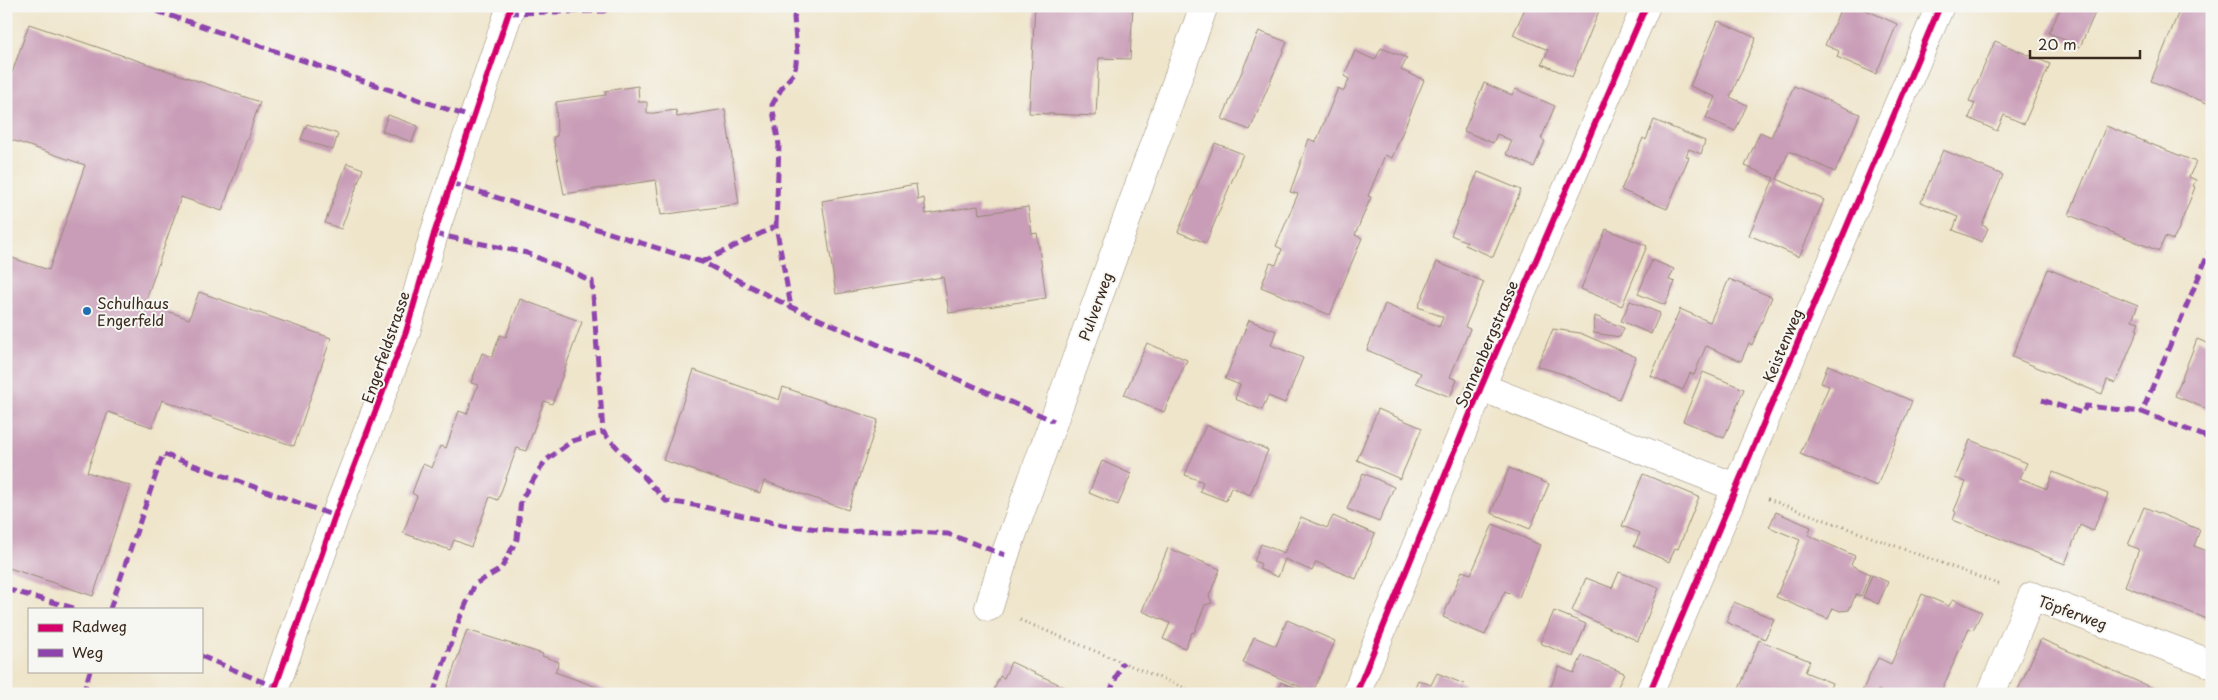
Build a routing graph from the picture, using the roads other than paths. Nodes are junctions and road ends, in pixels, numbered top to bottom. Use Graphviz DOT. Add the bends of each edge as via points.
graph roads {
  1 [pos="511,6"];
  2 [pos="1204,6"];
  3 [pos="1646,6"];
  4 [pos="1940,6"];
  5 [pos="1481,387"];
  6 [pos="1735,487"];
  7 [pos="989,608"];
  8 [pos="2212,664"];
  9 [pos="279,691"];
  10 [pos="1356,694"];
  11 [pos="1649,694"];
  12 [pos="1991,694"];
  1 -- 9 [label="street, Engerfeldstrasse" via="434,234 406,332 335,516"];
  2 -- 7 [label="street, Pulverweg" via="1005,555"];
  3 -- 5 [label="street, Sonnenbergstrasse"];
  4 -- 6 [label="street, Keistenweg"];
  5 -- 6 [label="street"];
  5 -- 10 [label="street, Sonnenbergstrasse"];
  6 -- 11 [label="street, Keistenweg"];
  8 -- 12 [label="street, Töpferweg" via="2032,596"];
}
